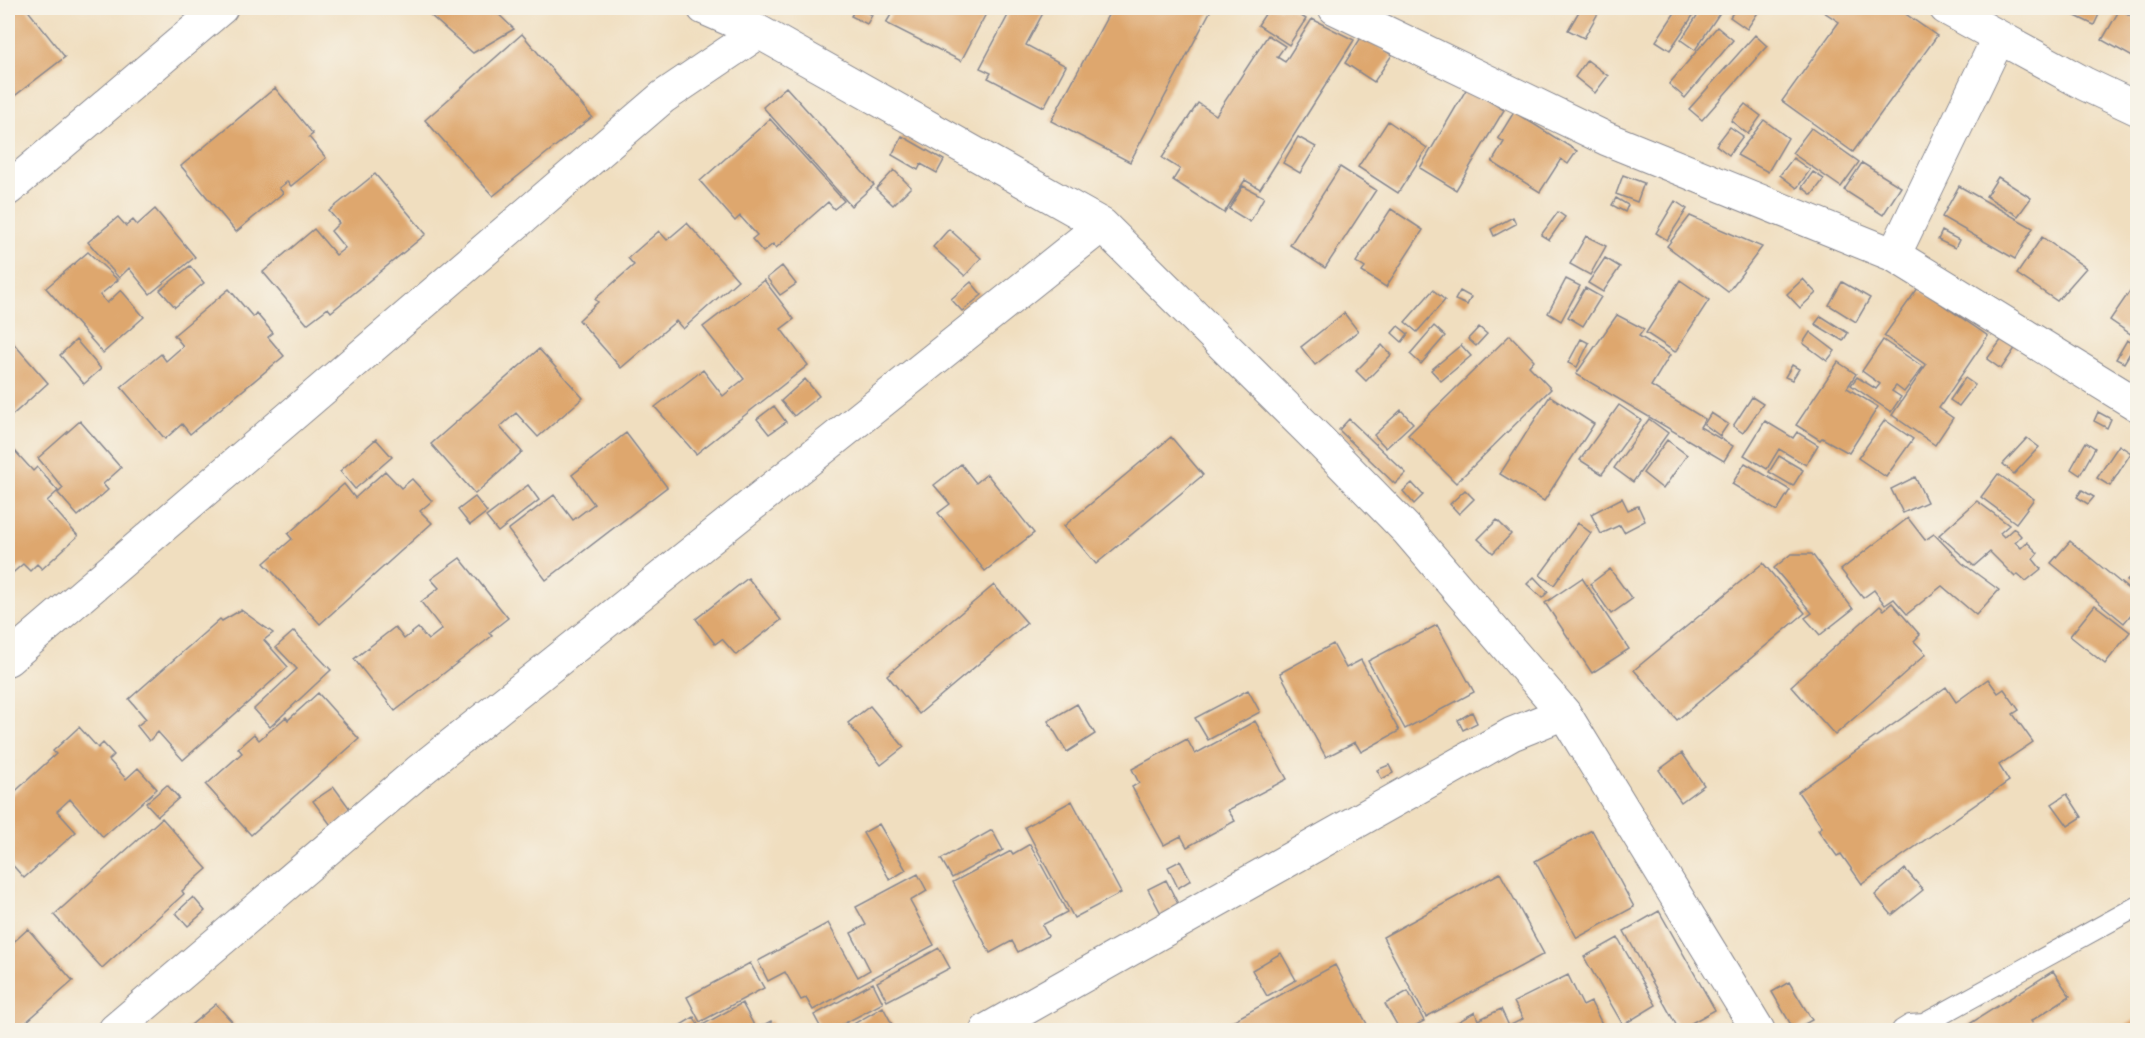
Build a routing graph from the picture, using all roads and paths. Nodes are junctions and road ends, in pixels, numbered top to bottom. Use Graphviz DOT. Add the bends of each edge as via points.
graph roads {
  1 [pos="221,8"];
  2 [pos="704,8"];
  3 [pos="1335,8"];
  4 [pos="1946,8"];
  5 [pos="759,32"];
  6 [pos="1999,37"];
  7 [pos="2138,109"];
  8 [pos="8,189"];
  9 [pos="1102,225"];
  10 [pos="1894,255"];
  11 [pos="2138,405"];
  12 [pos="8,659"];
  13 [pos="1564,713"];
  14 [pos="2138,906"];
  15 [pos="1749,1028"];
  16 [pos="115,1030"];
  17 [pos="987,1030"];
  18 [pos="1902,1030"];
  1 -- 8 [label="street"];
  2 -- 5 [label="street"];
  3 -- 10 [label="street" via="1607,139"];
  4 -- 6 [label="street"];
  5 -- 9 [label="street"];
  5 -- 12 [label="street" via="663,97"];
  6 -- 7 [label="street"];
  6 -- 10 [label="street"];
  9 -- 13 [label="street" via="1408,531"];
  9 -- 16 [label="street" via="418,772"];
  10 -- 11 [label="street"];
  13 -- 15 [label="street"];
  13 -- 17 [label="street" via="1512,734"];
  14 -- 18 [label="lane" via="1924,1024"];
}
